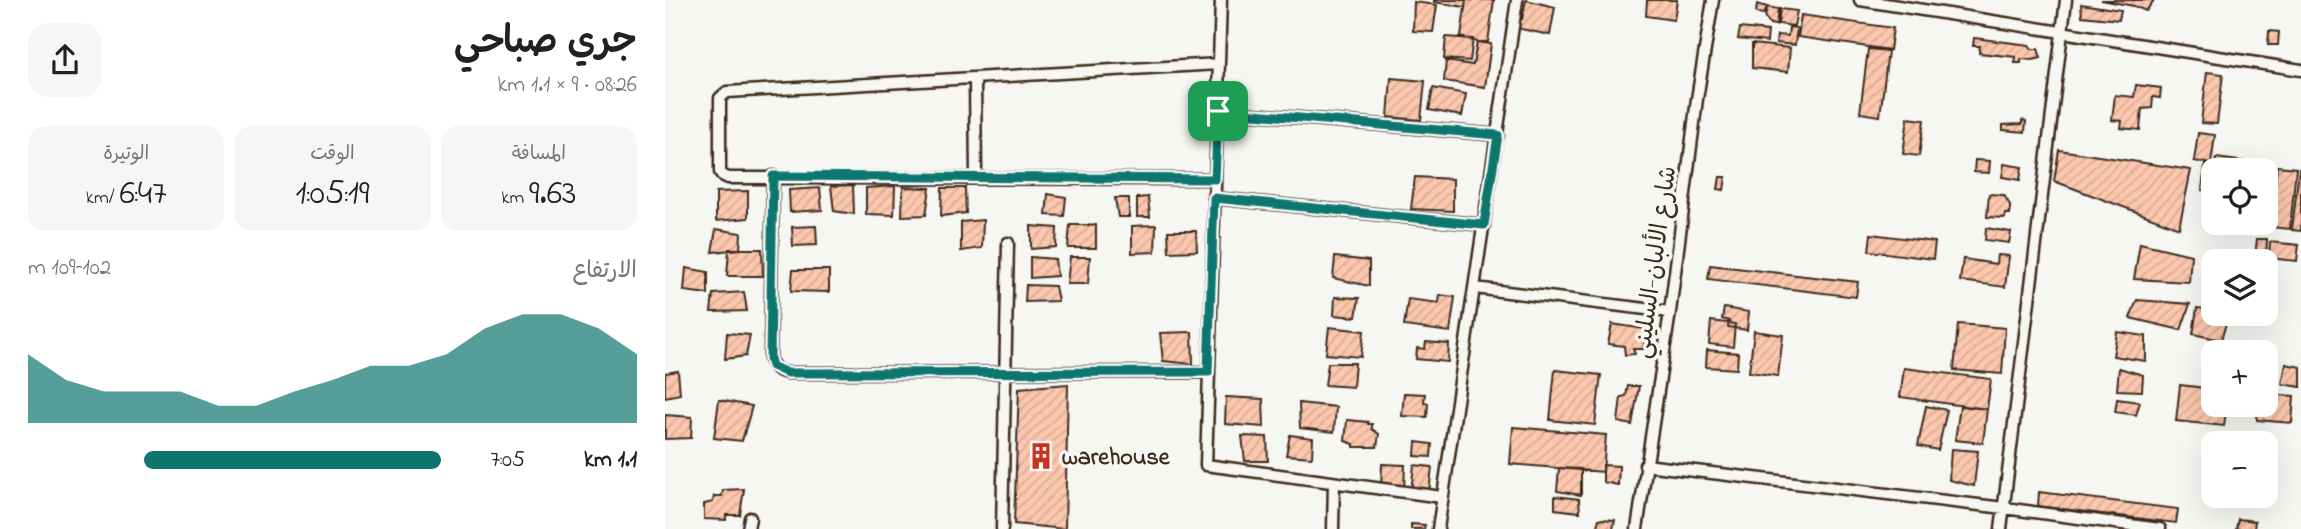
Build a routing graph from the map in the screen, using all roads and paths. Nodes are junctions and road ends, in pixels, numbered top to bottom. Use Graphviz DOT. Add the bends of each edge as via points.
graph roads {
  1 [pos="1221,0"];
  2 [pos="1517,0"];
  3 [pos="1713,0"];
  4 [pos="1860,0"];
  5 [pos="2066,0"];
  6 [pos="2062,32"];
  7 [pos="1219,65"];
  8 [pos="2301,70"];
  9 [pos="975,79"];
  10 [pos="1218,111"];
  11 [pos="1498,135"];
  12 [pos="773,176"];
  13 [pos="976,177"];
  14 [pos="1215,179"];
  15 [pos="1214,198"];
  16 [pos="1484,225"];
  17 [pos="1008,243"];
  18 [pos="1475,288"];
  19 [pos="1669,312"];
  20 [pos="1208,372"];
  21 [pos="1005,374"];
  22 [pos="1645,465"];
  23 [pos="1334,483"];
  24 [pos="1442,497"];
  25 [pos="2004,508"];
  26 [pos="1002,529"];
  27 [pos="1333,529"];
  28 [pos="1438,529"];
  29 [pos="1637,529"];
  30 [pos="2001,529"];
  31 [pos="2160,529"];
  1 -- 7 [label="street"];
  2 -- 11 [label="street"];
  3 -- 19 [label="street, شارع الألبان-السليني"];
  4 -- 6 [label="street"];
  5 -- 6 [label="street"];
  6 -- 8 [label="street"];
  6 -- 25 [label="street"];
  7 -- 9 [label="street"];
  7 -- 10 [label="street"];
  9 -- 12 [label="street" via="725,93 720,98 722,176"];
  9 -- 13 [label="street"];
  10 -- 11 [label="street"];
  10 -- 14 [label="street"];
  11 -- 16 [label="street"];
  12 -- 13 [label="street"];
  12 -- 21 [label="street" via="772,366 787,373"];
  13 -- 14 [label="street"];
  14 -- 15 [label="street"];
  15 -- 16 [label="street"];
  15 -- 20 [label="street"];
  16 -- 18 [label="street"];
  17 -- 21 [label="street"];
  18 -- 19 [label="street"];
  18 -- 24 [label="street"];
  19 -- 22 [label="street, شارع الألبان-السليني"];
  20 -- 21 [label="street"];
  20 -- 23 [label="street" via="1206,465"];
  21 -- 26 [label="street"];
  22 -- 25 [label="street"];
  22 -- 29 [label="street, شارع الألبان-السليني"];
  23 -- 24 [label="street"];
  23 -- 27 [label="street"];
  24 -- 28 [label="street"];
  25 -- 30 [label="street"];
  25 -- 31 [label="street"];
}
